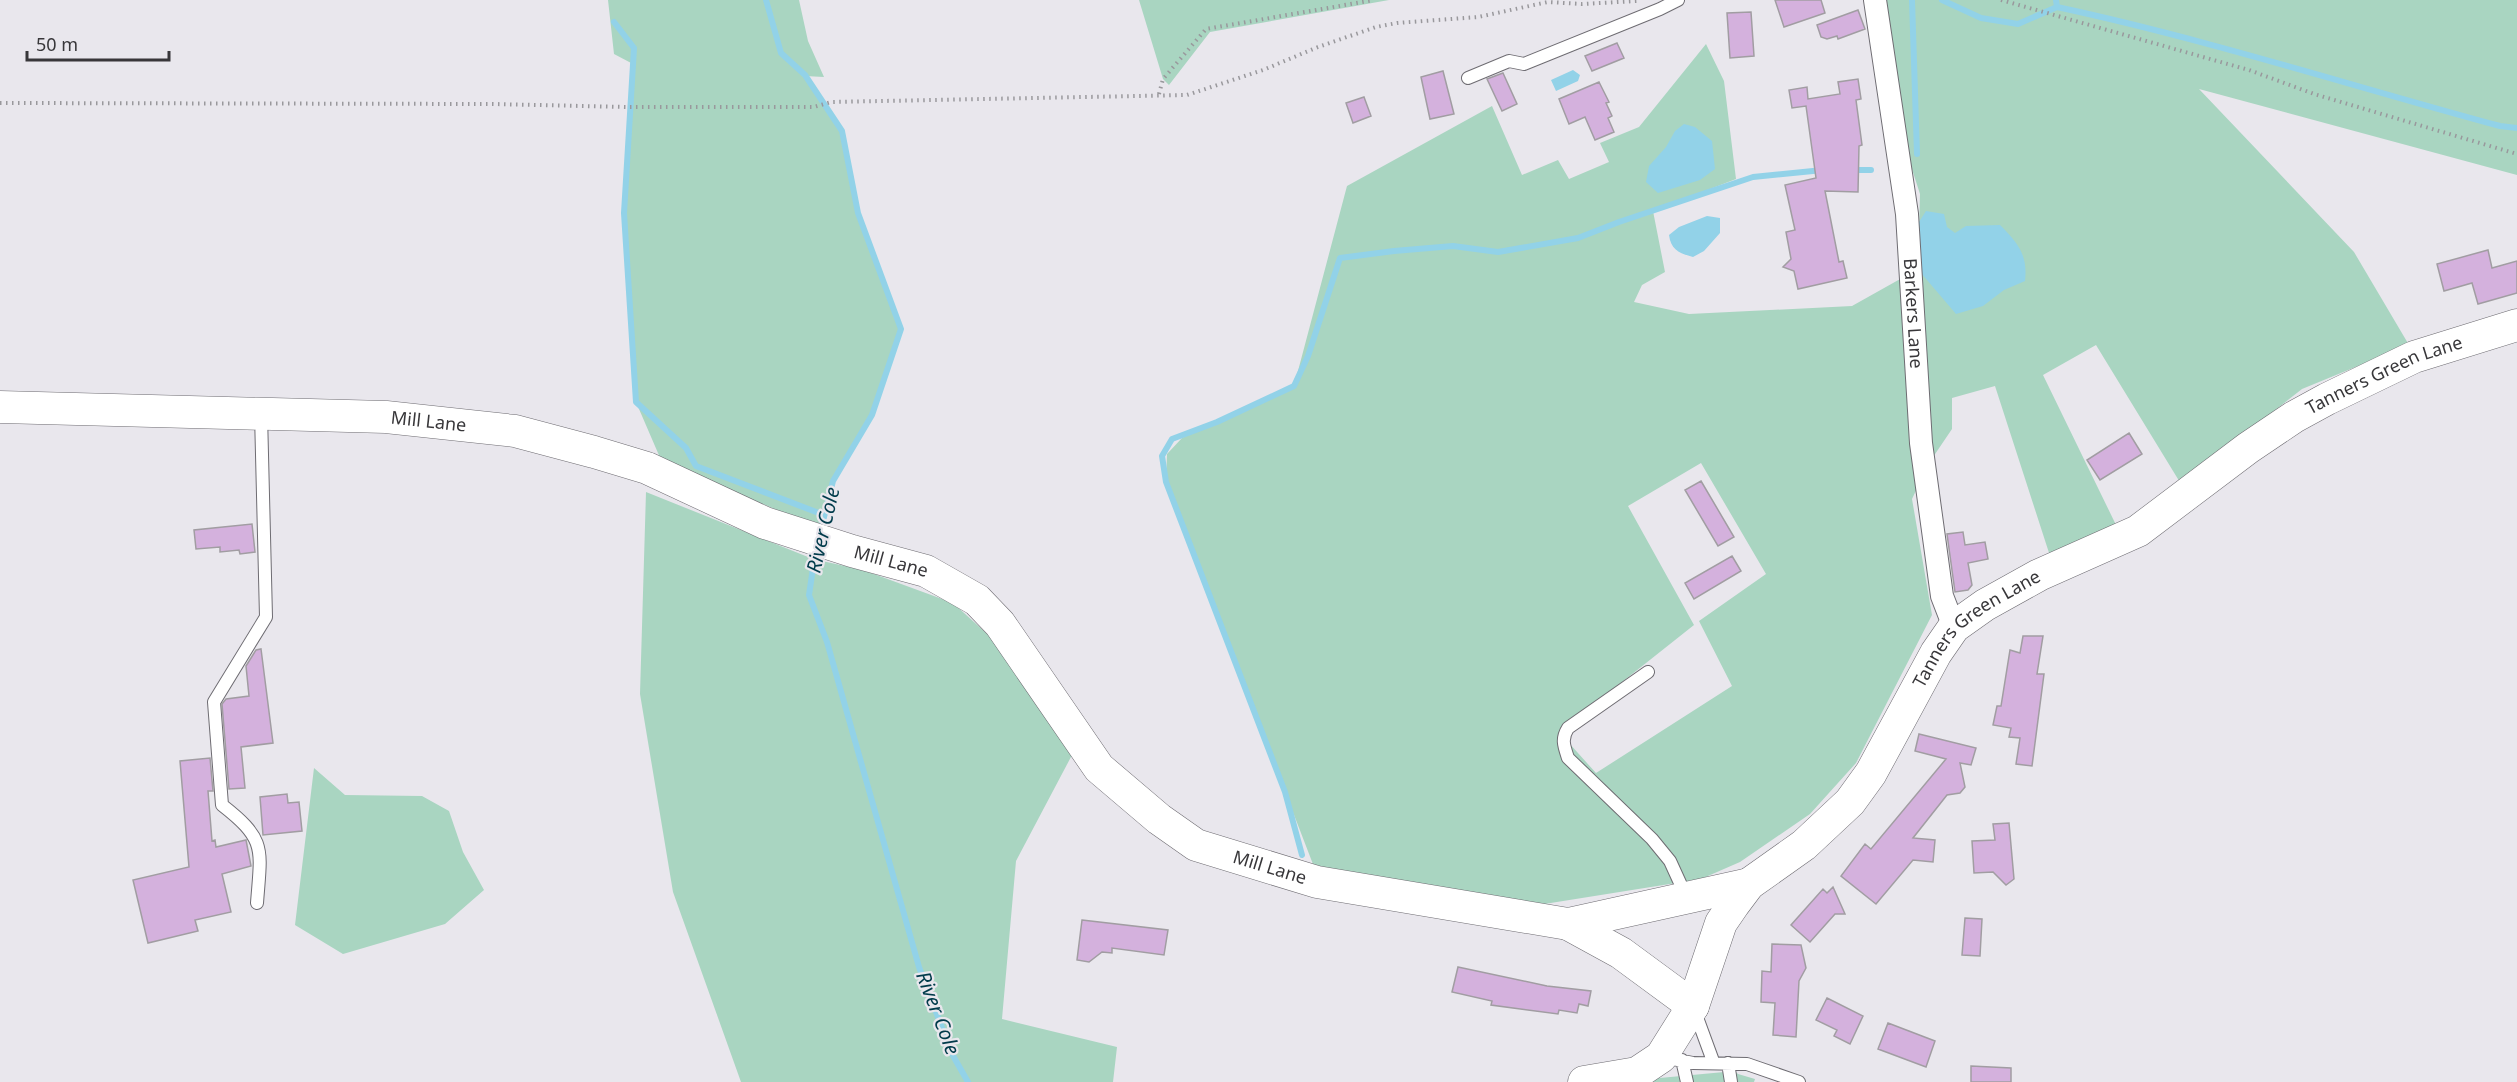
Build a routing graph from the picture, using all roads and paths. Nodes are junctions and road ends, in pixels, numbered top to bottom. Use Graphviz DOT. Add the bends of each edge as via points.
graph roads {
  1 [pos="1374,0"];
  2 [pos="1647,0"];
  3 [pos="1678,0"];
  4 [pos="1875,0"];
  5 [pos="2001,0"];
  6 [pos="1468,78"];
  7 [pos="1159,94"];
  8 [pos="0,103"];
  9 [pos="2517,154"];
  10 [pos="2517,325"];
  11 [pos="0,407"];
  12 [pos="261,412"];
  13 [pos="1954,627"];
  14 [pos="1648,672"];
  15 [pos="1749,884"];
  16 [pos="1686,896"];
  17 [pos="257,903"];
  18 [pos="1568,924"];
  19 [pos="1693,1006"];
  20 [pos="1672,1059"];
  21 [pos="1713,1062"];
  22 [pos="1728,1063"];
  23 [pos="1584,1082"];
  24 [pos="1688,1082"];
  25 [pos="1731,1082"];
  26 [pos="1799,1082"];
  1 -- 7 [label="path" via="1206,28 1163,79"];
  2 -- 7 [label="path" via="1548,2 1478,17 1397,23 1187,95"];
  3 -- 6 [label="lane" via="1524,64 1509,61"];
  4 -- 13 [label="street, Barkers Lane" via="1907,214 1921,443 1942,596"];
  5 -- 9 [label="path" via="2249,70 2325,97"];
  7 -- 8 [label="path" via="831,102 814,107"];
  10 -- 13 [label="street, Tanners Green Lane" via="2414,357 2319,403 2248,448 2138,531 2039,576"];
  11 -- 12 [label="street, Mill Lane"];
  12 -- 17 [label="lane" via="266,617 218,694 214,711 222,805 246,824 259,849"];
  12 -- 18 [label="street, Mill Lane" via="386,417 514,431 647,468 765,523 926,571 977,600 1000,624 1099,768 1196,845 1317,882"];
  13 -- 15 [label="street, Tanners Green Lane" via="1871,773 1850,802 1804,845"];
  14 -- 16 [label="lane" via="1568,728 1563,742 1568,758 1670,861"];
  15 -- 16 [label="street, Mill Lane"];
  15 -- 19 [label="street, Tanners Green Lane" via="1721,923"];
  16 -- 18 [label="street, Mill Lane"];
  18 -- 19 [label="street, Mill Lane" via="1621,953"];
  19 -- 20 [label="street, Tanners Green Lane"];
  19 -- 21 [label="lane"];
  20 -- 21 [label="lane"];
  20 -- 23 [label="street, Tanners Green Lane" via="1637,1073"];
  20 -- 24 [label="lane"];
  21 -- 22 [label="lane"];
  22 -- 25 [label="lane"];
  22 -- 26 [label="lane" via="1747,1064"];
}
